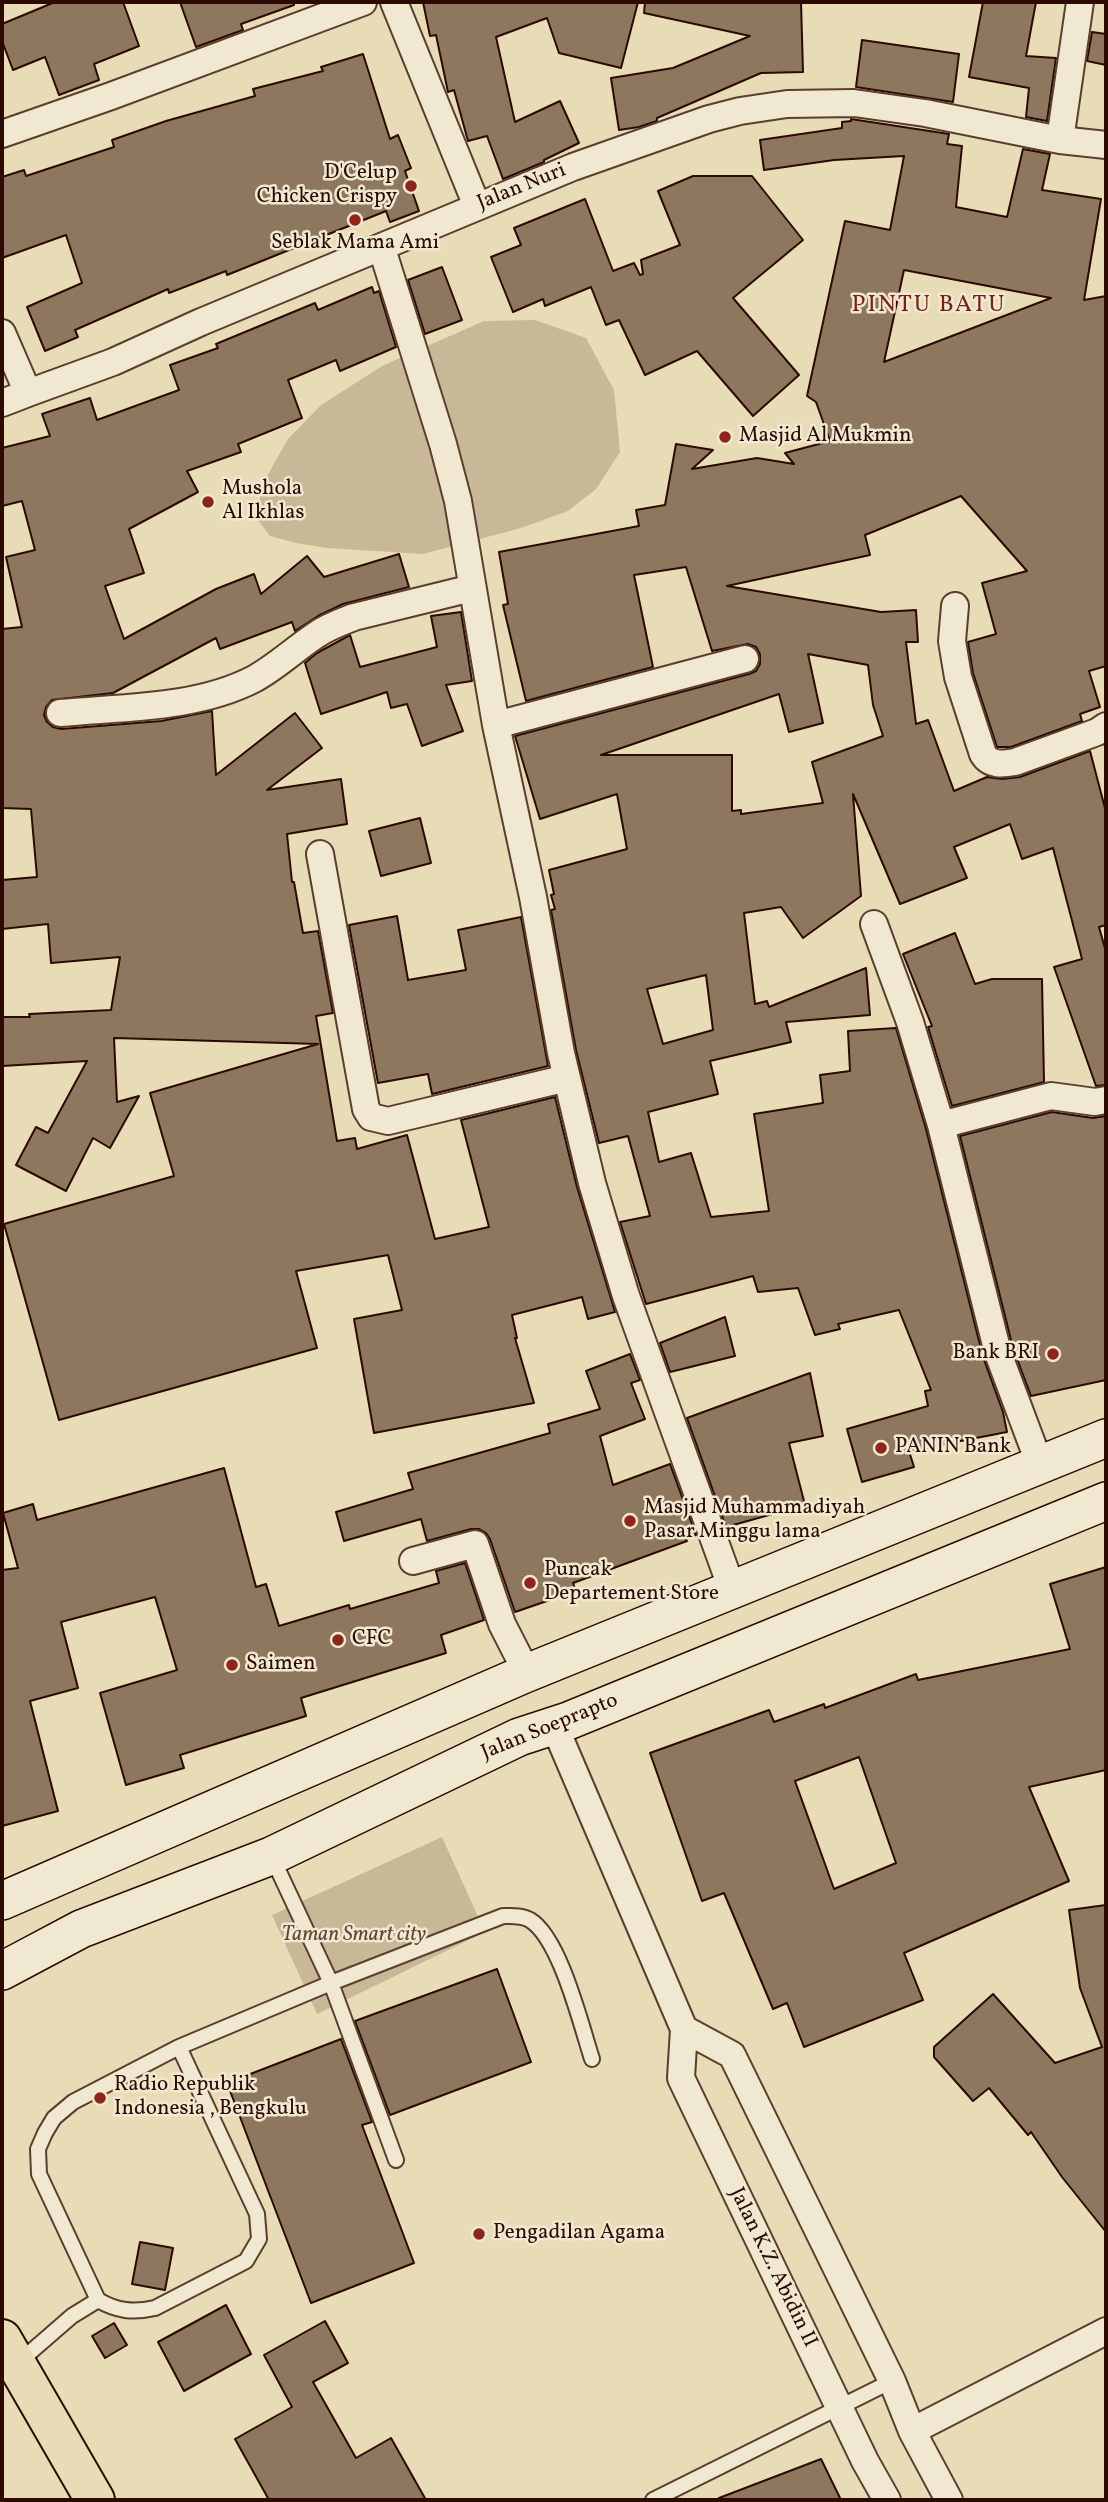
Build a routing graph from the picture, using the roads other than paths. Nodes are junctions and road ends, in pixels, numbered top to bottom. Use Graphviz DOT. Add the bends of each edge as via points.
graph roads {
  1 [pos="363,2"];
  2 [pos="394,2"];
  3 [pos="1080,2"];
  4 [pos="2,134"];
  5 [pos="1060,140"];
  6 [pos="1106,145"];
  7 [pos="477,206"];
  8 [pos="382,249"];
  9 [pos="2,332"];
  10 [pos="29,393"];
  11 [pos="2,403"];
  12 [pos="472,588"];
  13 [pos="955,606"];
  14 [pos="745,659"];
  15 [pos="60,713"];
  16 [pos="496,725"];
  17 [pos="1103,735"];
  18 [pos="320,854"];
  19 [pos="874,924"];
  20 [pos="567,1078"];
  21 [pos="1106,1100"];
  22 [pos="941,1125"];
  23 [pos="1106,1438"];
  24 [pos="1040,1465"];
  25 [pos="1106,1501"];
  26 [pos="413,1561"];
  27 [pos="732,1589"];
  28 [pos="527,1673"];
  29 [pos="554,1725"];
  30 [pos="271,1856"];
  31 [pos="2,1901"];
  32 [pos="2,1970"];
  33 [pos="331,1983"];
  34 [pos="684,2029"];
  35 [pos="178,2047"];
  36 [pos="592,2059"];
  37 [pos="396,2160"];
  38 [pos="98,2300"];
  39 [pos="1106,2331"];
  40 [pos="9,2351"];
  41 [pos="892,2381"];
  42 [pos="840,2409"];
  43 [pos="912,2431"];
  44 [pos="95,2500"];
  45 [pos="653,2500"];
  46 [pos="887,2500"];
  47 [pos="950,2500"];
  1 -- 4 [label="street"];
  2 -- 7 [label="street"];
  3 -- 5 [label="street"];
  5 -- 6 [label="street, Jalan Nuri"];
  5 -- 7 [label="street, Jalan Nuri" via="854,103 787,104 709,119"];
  7 -- 8 [label="street, Jalan Nuri"];
  8 -- 10 [label="street, Jalan Nuri"];
  8 -- 12 [label="street" via="443,444 465,533"];
  9 -- 10 [label="street"];
  10 -- 11 [label="street, Jalan Nuri"];
  12 -- 15 [label="street" via="338,623 237,687 180,701"];
  12 -- 16 [label="street"];
  13 -- 17 [label="street" via="952,640 958,677 985,758 998,764 1015,762"];
  14 -- 16 [label="street"];
  16 -- 20 [label="street"];
  18 -- 20 [label="street" via="366,1110 371,1117 388,1121"];
  19 -- 22 [label="street"];
  20 -- 27 [label="street" via="626,1296"];
  21 -- 22 [label="street" via="1051,1096"];
  22 -- 24 [label="street" via="998,1353"];
  23 -- 24 [label="main road"];
  24 -- 27 [label="main road"];
  25 -- 29 [label="main road, Jalan Soeprapto"];
  26 -- 28 [label="street" via="475,1544 502,1623"];
  27 -- 28 [label="main road"];
  28 -- 31 [label="main road"];
  29 -- 30 [label="main road, Jalan Soeprapto" via="519,1737"];
  29 -- 34 [label="street"];
  30 -- 32 [label="main road, Jalan Soeprapto" via="81,1929"];
  30 -- 33 [label="lane"];
  33 -- 35 [label="lane"];
  33 -- 36 [label="lane" via="503,1916 519,1916 531,1920 556,1954"];
  33 -- 37 [label="lane"];
  34 -- 41 [label="street" via="732,2055"];
  34 -- 42 [label="street, Jalan K.Z. Abidin II" via="681,2078"];
  35 -- 38 [label="lane" via="73,2102 54,2119 38,2149 39,2174"];
  35 -- 38 [label="lane" via="257,2214 259,2239 246,2261 155,2308 115,2310"];
  38 -- 40 [label="lane"];
  39 -- 43 [label="street"];
  40 -- 44 [label="main road"];
  41 -- 42 [label="lane"];
  41 -- 43 [label="street"];
  42 -- 45 [label="lane"];
  42 -- 46 [label="street, Jalan K.Z. Abidin II"];
  43 -- 47 [label="street"];
}
